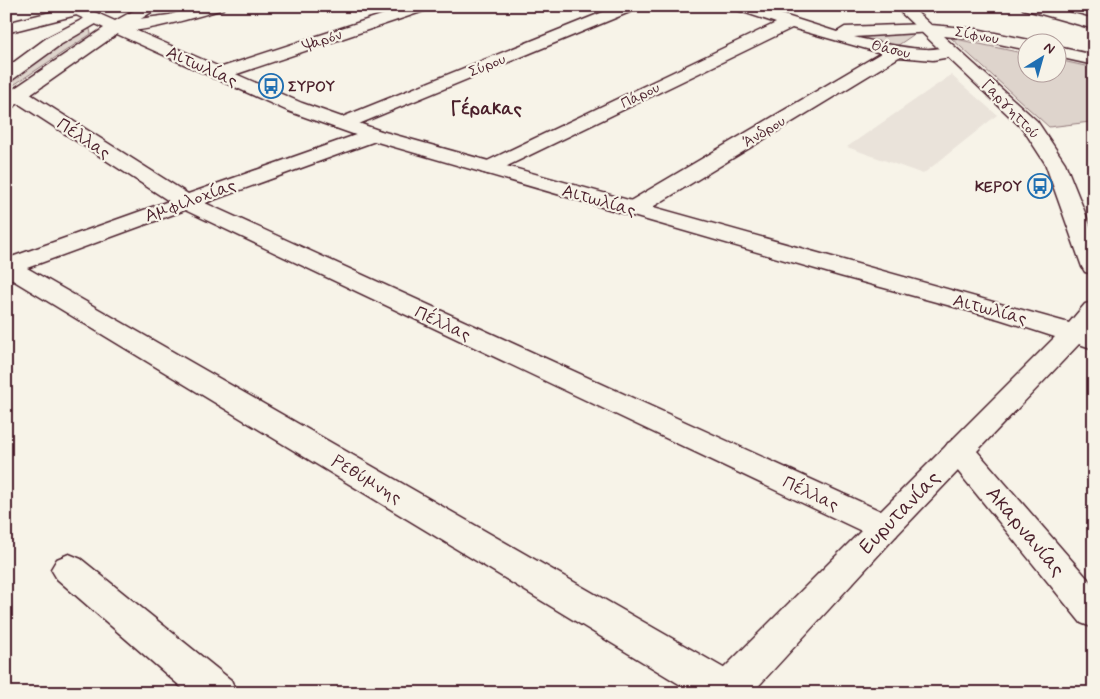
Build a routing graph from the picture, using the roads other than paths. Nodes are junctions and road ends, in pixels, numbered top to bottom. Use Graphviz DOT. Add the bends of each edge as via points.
graph roads {
  1 [pos="154,6"];
  2 [pos="218,6"];
  3 [pos="425,6"];
  4 [pos="632,6"];
  5 [pos="739,6"];
  6 [pos="901,6"];
  7 [pos="1028,6"];
  8 [pos="73,8"];
  9 [pos="95,12"];
  10 [pos="792,22"];
  11 [pos="1094,24"];
  12 [pos="6,28"];
  13 [pos="116,28"];
  14 [pos="926,28"];
  15 [pos="831,34"];
  16 [pos="1018,43"];
  17 [pos="895,52"];
  18 [pos="950,52"];
  19 [pos="1068,54"];
  20 [pos="1094,60"];
  21 [pos="219,74"];
  22 [pos="10,91"];
  23 [pos="342,124"];
  24 [pos="374,135"];
  25 [pos="488,168"];
  26 [pos="184,201"];
  27 [pos="633,209"];
  28 [pos="1090,240"];
  29 [pos="7,266"];
  30 [pos="1094,267"];
  31 [pos="1087,328"];
  32 [pos="959,451"];
  33 [pos="884,527"];
  34 [pos="69,569"];
  35 [pos="1094,612"];
  36 [pos="727,692"];
  37 [pos="217,693"];
  1 -- 13 [label="street"];
  2 -- 13 [label="street" via="170,20"];
  3 -- 21 [label="street, Ψαρόν"];
  4 -- 23 [label="street, Σύρου"];
  5 -- 10 [label="street, Θάσου"];
  6 -- 14 [label="street, Γαργηττού"];
  7 -- 11 [label="street"];
  8 -- 9 [label="street, Αιτωλίας"];
  8 -- 12 [label="street"];
  9 -- 13 [label="street, Αιτωλίας"];
  9 -- 22 [label="street" via="54,41"];
  10 -- 15 [label="street, Θάσου"];
  10 -- 25 [label="street, Πάρου"];
  13 -- 21 [label="street, Αιτωλίας"];
  13 -- 22 [label="street"];
  14 -- 15 [label="street, Θάσου"];
  14 -- 16 [label="street, Σίφνου"];
  14 -- 18 [label="street, Γαργηττού"];
  15 -- 17 [label="street, Θάσου"];
  17 -- 18 [label="street, Θάσου" via="941,56"];
  17 -- 27 [label="street, Άνδρου"];
  18 -- 28 [label="street, Γαργηττού" via="1030,125 1055,163"];
  19 -- 20 [label="street"];
  21 -- 23 [label="street, Αιτωλίας"];
  22 -- 26 [label="street, Πέλλας"];
  23 -- 24 [label="street, Αιτωλίας"];
  24 -- 25 [label="street, Αιτωλίας"];
  24 -- 26 [label="street, Αμφιλοχίας"];
  25 -- 27 [label="street, Αιτωλίας"];
  26 -- 29 [label="street, Αμφιλοχίας"];
  26 -- 33 [label="street, Πέλλας"];
  27 -- 31 [label="street, Αιτωλίας"];
  28 -- 30 [label="street, Γαργηττού"];
  29 -- 36 [label="street, Ρεθύμνης"];
  31 -- 32 [label="street, Ευρυτανίας"];
  32 -- 33 [label="street, Ευρυτανίας"];
  32 -- 35 [label="street, Ακαρνανίας"];
  33 -- 36 [label="street, Ευρυτανίας"];
  34 -- 37 [label="street"];
}
